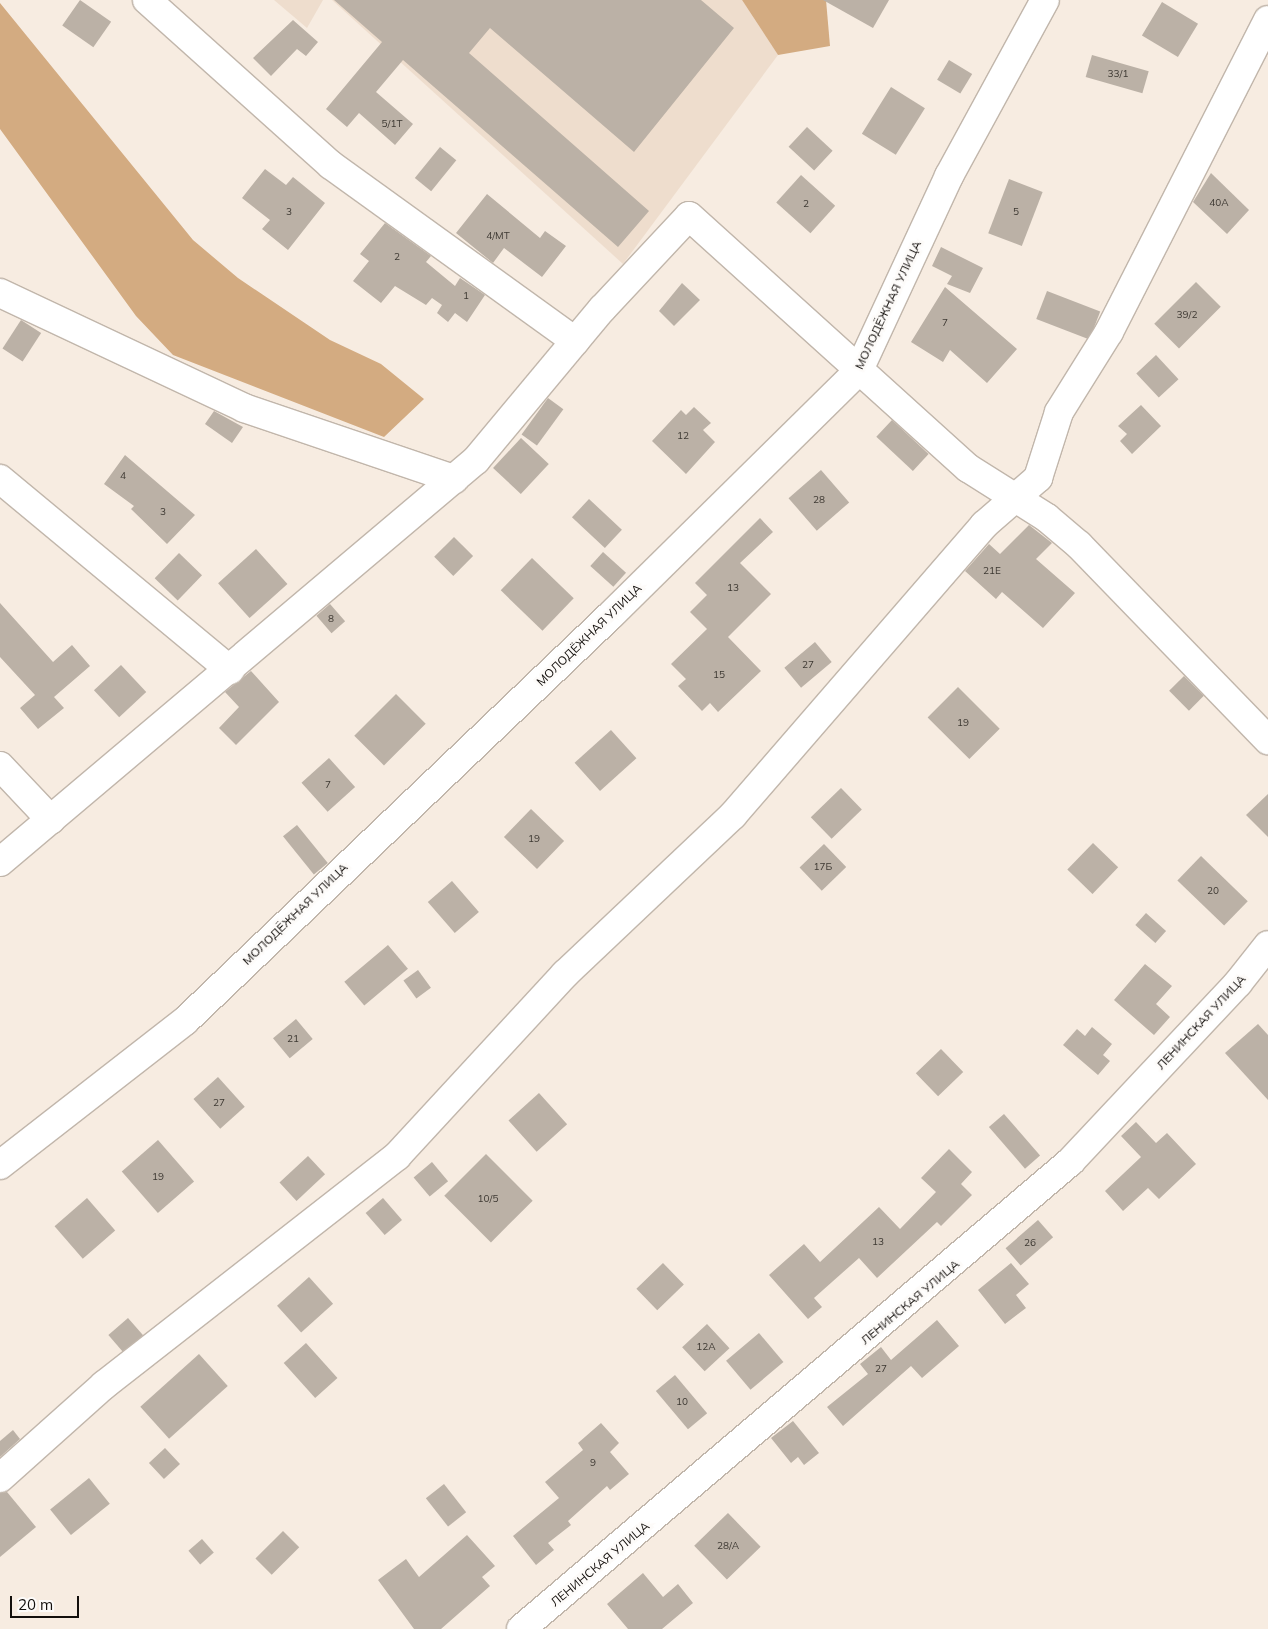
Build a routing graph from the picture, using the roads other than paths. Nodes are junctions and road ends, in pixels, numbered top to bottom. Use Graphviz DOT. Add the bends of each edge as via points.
graph roads {
  1 [pos="147,0"];
  2 [pos="1045,0"];
  3 [pos="1268,20"];
  4 [pos="0,293"];
  5 [pos="575,341"];
  6 [pos="859,370"];
  7 [pos="0,479"];
  8 [pos="454,479"];
  9 [pos="1016,497"];
  10 [pos="230,670"];
  11 [pos="1268,740"];
  12 [pos="0,766"];
  13 [pos="51,820"];
  14 [pos="0,862"];
  15 [pos="1268,945"];
  16 [pos="0,1165"];
  17 [pos="0,1478"];
  18 [pos="521,1629"];
  1 -- 5 [label="street" via="332,165"];
  2 -- 6 [label="street, МОЛОДЁЖНАЯ УЛИЦА" via="949,176"];
  3 -- 9 [label="street" via="1109,332 1059,412 1038,478"];
  4 -- 8 [label="street" via="244,408"];
  5 -- 6 [label="street" via="689,216"];
  5 -- 8 [label="street" via="476,460"];
  6 -- 9 [label="street" via="968,468"];
  6 -- 16 [label="street, МОЛОДЁЖНАЯ УЛИЦА" via="612,614 185,1021"];
  7 -- 10 [label="street"];
  8 -- 10 [label="street"];
  9 -- 11 [label="street" via="1078,546"];
  9 -- 17 [label="street" via="984,525 733,815 565,974 397,1156 104,1385"];
  10 -- 13 [label="street"];
  12 -- 13 [label="street"];
  13 -- 14 [label="street"];
  15 -- 18 [label="street, ЛЕНИНСКАЯ УЛИЦА" via="1238,983 1071,1161"];
}
